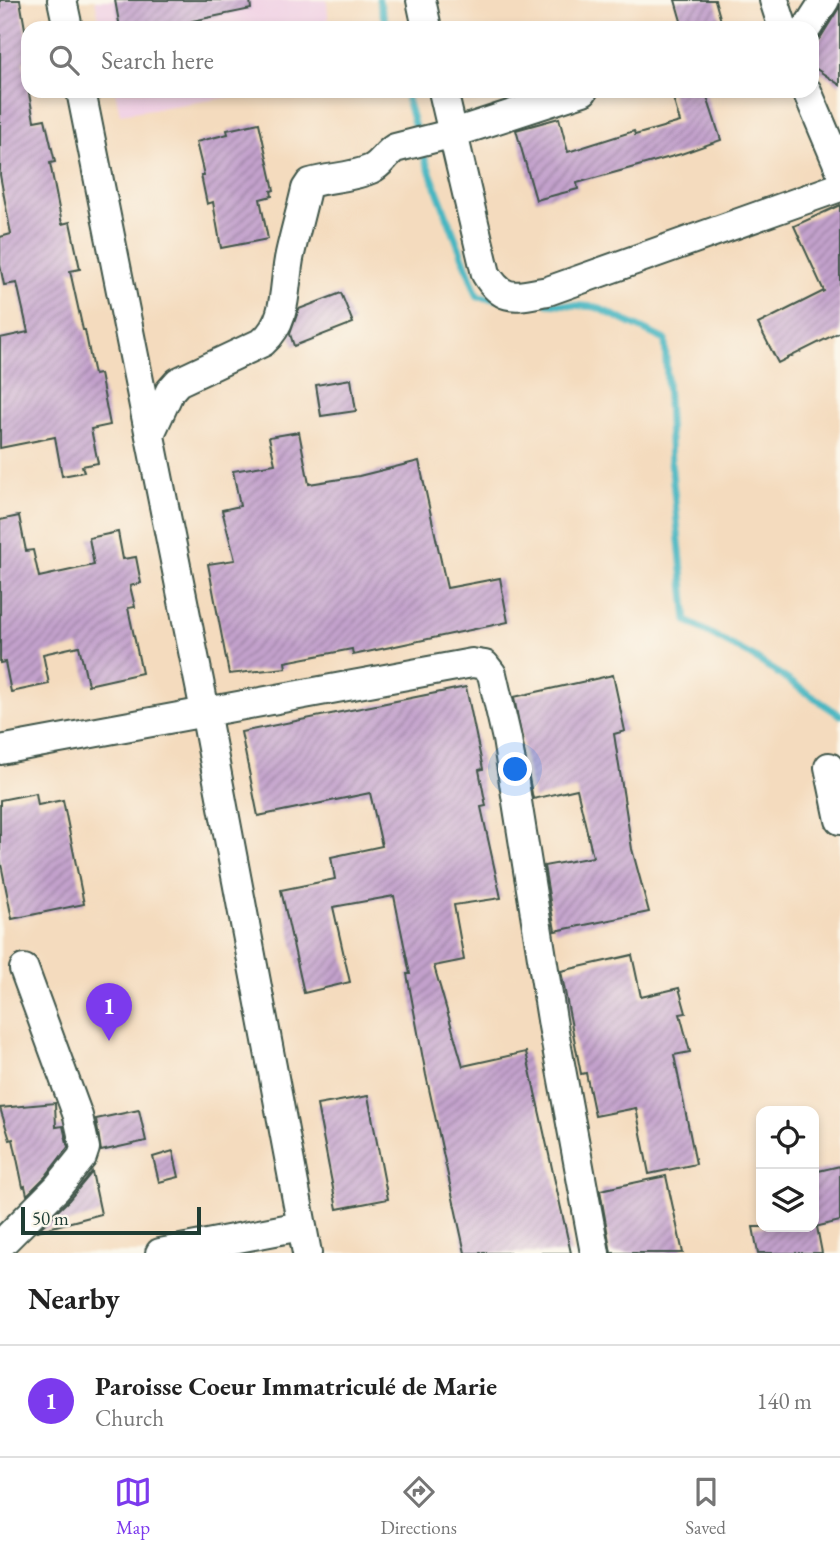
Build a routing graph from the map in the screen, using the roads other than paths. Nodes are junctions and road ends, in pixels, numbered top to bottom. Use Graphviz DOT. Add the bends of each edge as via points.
graph roads {
  1 [pos="62,0"];
  2 [pos="421,0"];
  3 [pos="774,0"];
  4 [pos="825,0"];
  5 [pos="66,21"];
  6 [pos="426,21"];
  7 [pos="781,21"];
  8 [pos="812,21"];
  9 [pos="82,98"];
  10 [pos="445,98"];
  11 [pos="562,98"];
  12 [pos="810,98"];
  13 [pos="454,133"];
  14 [pos="840,169"];
  15 [pos="840,187"];
  16 [pos="150,435"];
  17 [pos="205,711"];
  18 [pos="0,750"];
  19 [pos="829,767"];
  20 [pos="840,820"];
  21 [pos="24,969"];
  22 [pos="304,1239"];
  23 [pos="0,1245"];
  24 [pos="160,1253"];
  25 [pos="595,1253"];
  1 -- 5 [label="street"];
  2 -- 6 [label="street"];
  3 -- 7 [label="street"];
  4 -- 8 [label="street"];
  9 -- 16 [label="street"];
  10 -- 13 [label="street"];
  11 -- 13 [label="street"];
  12 -- 14 [label="street"];
  13 -- 15 [label="street" via="486,274 495,289 507,296 548,291"];
  13 -- 16 [label="street" via="396,148 383,163 357,175 310,183 289,257 282,311 272,334 178,382"];
  16 -- 17 [label="street"];
  17 -- 18 [label="street"];
  17 -- 22 [label="street"];
  17 -- 25 [label="street" via="472,663 489,669 507,739"];
  19 -- 20 [label="street"];
  21 -- 23 [label="street" via="78,1116 85,1148 57,1188"];
  22 -- 24 [label="street"];
}
